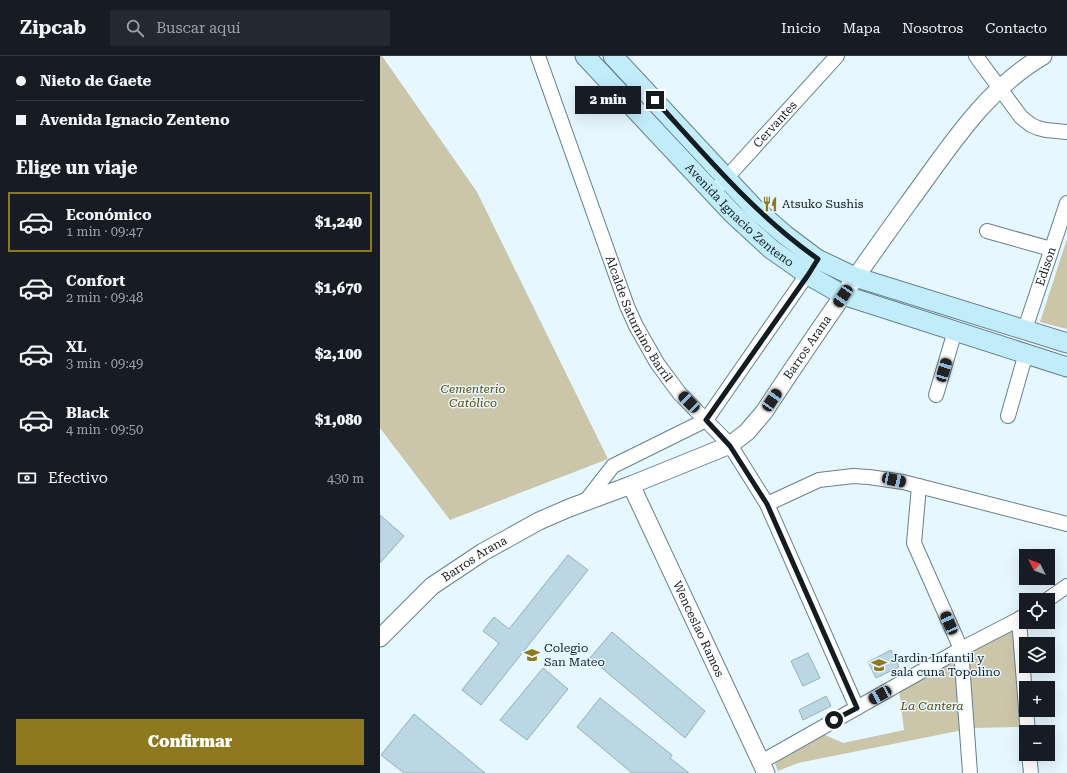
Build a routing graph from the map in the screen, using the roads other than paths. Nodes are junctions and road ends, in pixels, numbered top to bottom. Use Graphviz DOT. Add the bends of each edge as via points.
graph roads {
  1 [pos="538,56"];
  2 [pos="613,56"];
  3 [pos="837,56"];
  4 [pos="976,56"];
  5 [pos="1043,56"];
  6 [pos="593,59"];
  7 [pos="999,88"];
  8 [pos="1067,132"];
  9 [pos="727,178"];
  10 [pos="712,193"];
  11 [pos="1067,203"];
  12 [pos="987,231"];
  13 [pos="1051,249"];
  14 [pos="818,259"];
  15 [pos="808,275"];
  16 [pos="855,277"];
  17 [pos="843,296"];
  18 [pos="1025,330"];
  19 [pos="955,331"];
  20 [pos="1067,343"];
  21 [pos="1026,353"];
  22 [pos="1067,366"];
  23 [pos="936,396"];
  24 [pos="1008,416"];
  25 [pos="706,420"];
  26 [pos="730,446"];
  27 [pos="631,485"];
  28 [pos="919,486"];
  29 [pos="585,502"];
  30 [pos="767,504"];
  31 [pos="1067,524"];
  32 [pos="1067,586"];
  33 [pos="1055,594"];
  34 [pos="1019,619"];
  35 [pos="1023,629"];
  36 [pos="380,638"];
  37 [pos="961,649"];
  38 [pos="1025,681"];
  39 [pos="857,708"];
  40 [pos="1030,761"];
  41 [pos="764,767"];
  42 [pos="970,773"];
  43 [pos="1031,773"];
  1 -- 25 [label="street, Alcalde Saturnino Barril" via="636,326 668,379"];
  2 -- 9 [label="main road, Avenida Ignacio Zenteno"];
  3 -- 9 [label="street, Cervantes"];
  4 -- 7 [label="street"];
  5 -- 7 [label="street, Barros Arana"];
  6 -- 10 [label="main road, Avenida Ignacio Zenteno"];
  7 -- 8 [label="street" via="1016,112 1026,121 1038,128"];
  7 -- 16 [label="street, Barros Arana" via="970,119"];
  9 -- 10 [label="street, Cervantes"];
  9 -- 14 [label="main road, Avenida Ignacio Zenteno" via="769,221"];
  10 -- 15 [label="main road, Avenida Ignacio Zenteno" via="771,249"];
  11 -- 13 [label="street, Edison"];
  12 -- 13 [label="street"];
  13 -- 18 [label="street, Edison"];
  14 -- 15 [label="street, Barros Arana"];
  14 -- 16 [label="main road, Avenida Ignacio Zenteno"];
  15 -- 17 [label="main road, Avenida Ignacio Zenteno"];
  15 -- 25 [label="street, Barros Arana"];
  16 -- 17 [label="street, Barros Arana"];
  16 -- 18 [label="main road, Avenida Ignacio Zenteno"];
  17 -- 19 [label="main road, Avenida Ignacio Zenteno"];
  17 -- 26 [label="street, Barros Arana" via="764,412 747,432"];
  18 -- 20 [label="main road, Avenida Ignacio Zenteno"];
  19 -- 21 [label="main road, Avenida Ignacio Zenteno"];
  19 -- 23 [label="street"];
  21 -- 22 [label="main road, Avenida Ignacio Zenteno"];
  21 -- 24 [label="street"];
  25 -- 26 [label="street, Alcalde Saturnino Barril"];
  25 -- 29 [label="street, Barros Arana" via="613,466"];
  26 -- 27 [label="street, Barros Arana"];
  26 -- 30 [label="street, Alcalde Saturnino Barril"];
  27 -- 29 [label="street, Barros Arana"];
  27 -- 41 [label="street, Wenceslao Ramos"];
  28 -- 30 [label="street" via="886,478 836,477 819,480"];
  28 -- 31 [label="street"];
  28 -- 37 [label="street" via="914,543"];
  29 -- 36 [label="street, Barros Arana" via="539,521 457,568 432,586"];
  30 -- 39 [label="street, Alcalde Saturnino Barril"];
  32 -- 33 [label="street"];
  34 -- 37 [label="street"];
  35 -- 38 [label="street"];
  37 -- 39 [label="street"];
  37 -- 42 [label="street"];
  39 -- 41 [label="street"];
  40 -- 43 [label="street"];
}
